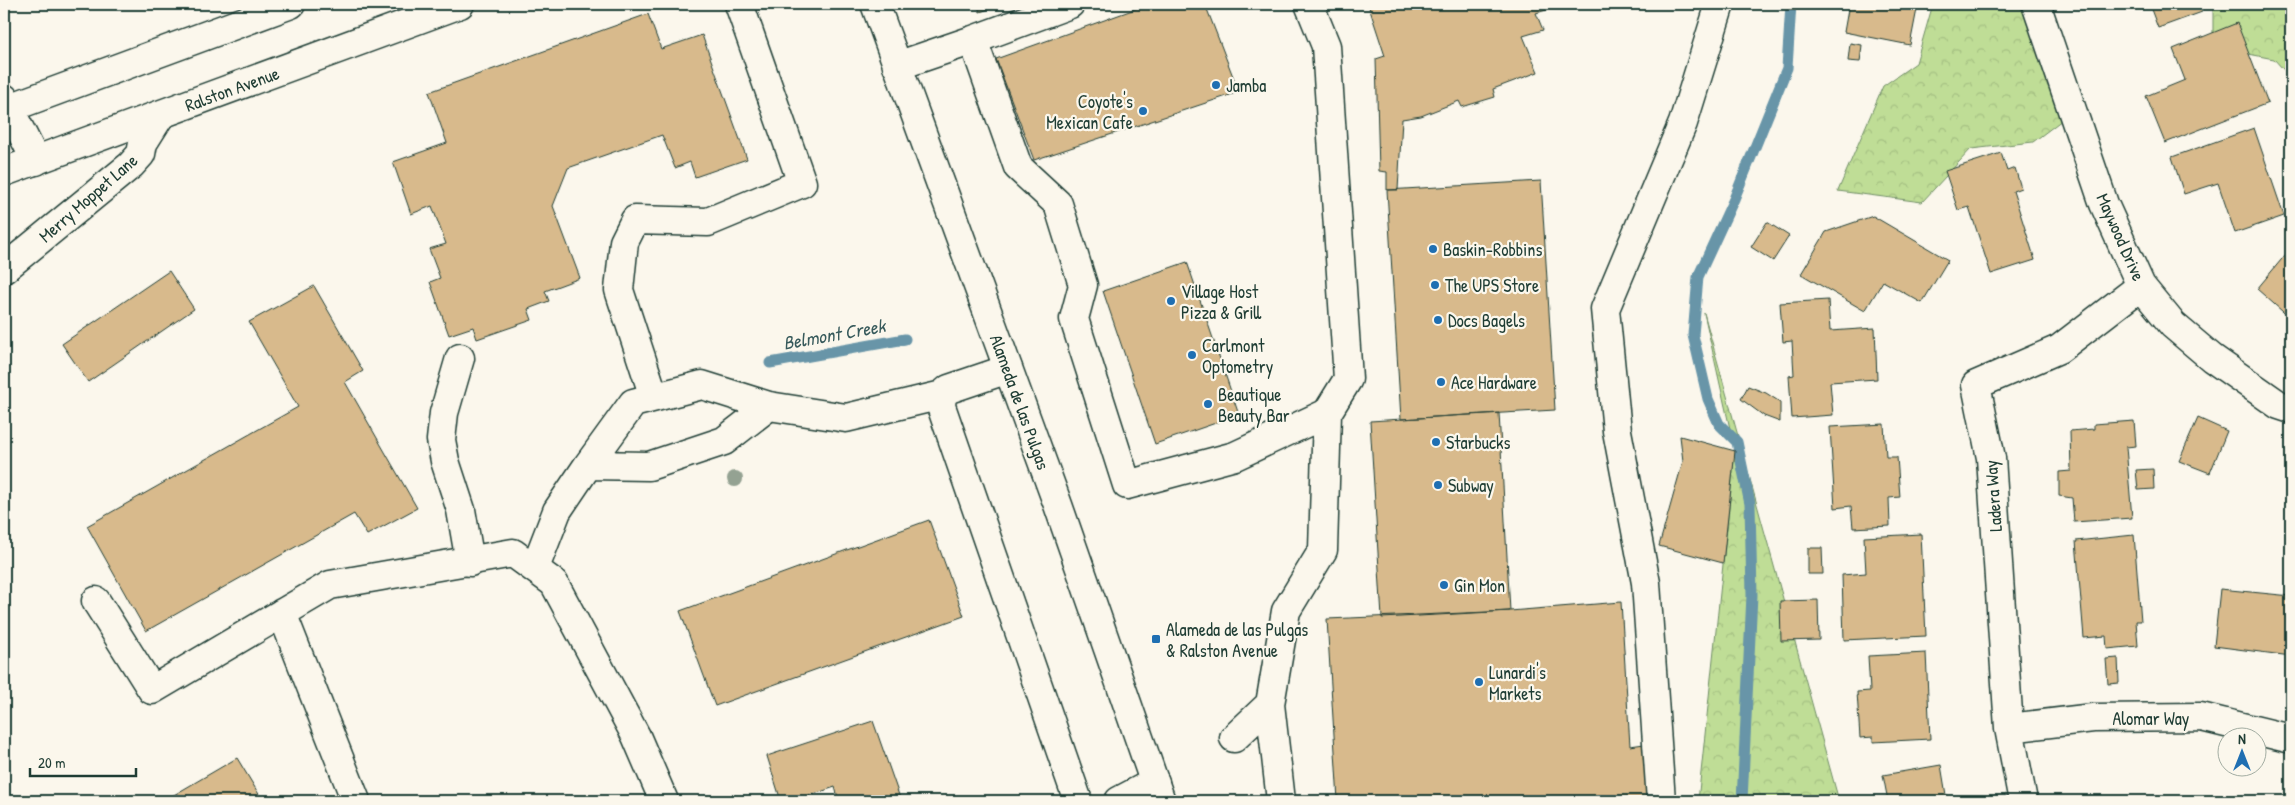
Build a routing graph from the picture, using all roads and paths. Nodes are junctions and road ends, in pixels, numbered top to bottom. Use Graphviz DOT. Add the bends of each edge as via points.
graph roads {
  1 [pos="291,4"];
  2 [pos="460,4"];
  3 [pos="739,4"];
  4 [pos="875,4"];
  5 [pos="1070,4"];
  6 [pos="1309,4"];
  7 [pos="1720,4"];
  8 [pos="2036,4"];
  9 [pos="973,40"];
  10 [pos="897,66"];
  11 [pos="6,105"];
  12 [pos="160,116"];
  13 [pos="36,161"];
  14 [pos="4,172"];
  15 [pos="4,270"];
  16 [pos="2141,286"];
  17 [pos="460,358"];
  18 [pos="1008,369"];
  19 [pos="942,395"];
  20 [pos="654,398"];
  21 [pos="769,406"];
  22 [pos="2291,409"];
  23 [pos="1326,413"];
  24 [pos="588,465"];
  25 [pos="470,562"];
  26 [pos="534,568"];
  27 [pos="96,601"];
  28 [pos="282,613"];
  29 [pos="1270,704"];
  30 [pos="2008,728"];
  31 [pos="1234,738"];
  32 [pos="2291,739"];
  33 [pos="1158,792"];
  34 [pos="356,801"];
  35 [pos="664,801"];
  36 [pos="1078,801"];
  37 [pos="1119,801"];
  38 [pos="1281,801"];
  39 [pos="1661,801"];
  40 [pos="2023,801"];
  1 -- 11 [label="street"];
  2 -- 12 [label="street, Ralston Avenue"];
  3 -- 20 [label="street" via="802,182 708,222 636,220 624,242 618,290"];
  4 -- 10 [label="street, Alameda de las Pulgas"];
  5 -- 9 [label="street"];
  6 -- 23 [label="street" via="1326,46 1348,378"];
  7 -- 39 [label="street" via="1683,123 1605,309 1617,431 1646,583"];
  8 -- 16 [label="street, Maywood Drive" via="2104,204"];
  9 -- 10 [label="street"];
  9 -- 23 [label="street" via="1018,167 1058,204 1083,285 1074,319 1127,485 1234,456"];
  10 -- 18 [label="street, Alameda de las Pulgas"];
  11 -- 13 [label="street"];
  12 -- 13 [label="street, Ralston Avenue"];
  12 -- 15 [label="street, Merry Moppet Lane" via="143,144 141,154 131,165"];
  13 -- 14 [label="street, Ralston Avenue"];
  16 -- 22 [label="street, Maywood Drive" via="2173,325 2212,358 2279,405"];
  16 -- 30 [label="street, Ladera Way" via="2060,349 1976,385 1991,458"];
  17 -- 25 [label="street" via="444,413 441,440 462,510"];
  18 -- 19 [label="street" via="949,389"];
  18 -- 33 [label="street, Alameda de las Pulgas"];
  19 -- 21 [label="street" via="846,418"];
  19 -- 36 [label="street" via="941,406"];
  20 -- 21 [label="street" via="702,385"];
  20 -- 24 [label="street" via="633,403"];
  21 -- 24 [label="street" via="724,441 649,466"];
  23 -- 29 [label="street" via="1323,550 1286,611"];
  24 -- 26 [label="street" via="557,511"];
  25 -- 26 [label="street" via="513,553"];
  25 -- 28 [label="street" via="330,585"];
  26 -- 35 [label="street" via="554,583 636,736"];
  27 -- 28 [label="street" via="152,690"];
  28 -- 34 [label="street"];
  29 -- 31 [label="street"];
  29 -- 38 [label="street"];
  30 -- 32 [label="street, Alomar Way" via="2093,718 2201,717"];
  30 -- 40 [label="street, Ladera Way"];
  33 -- 37 [label="street"];
}
